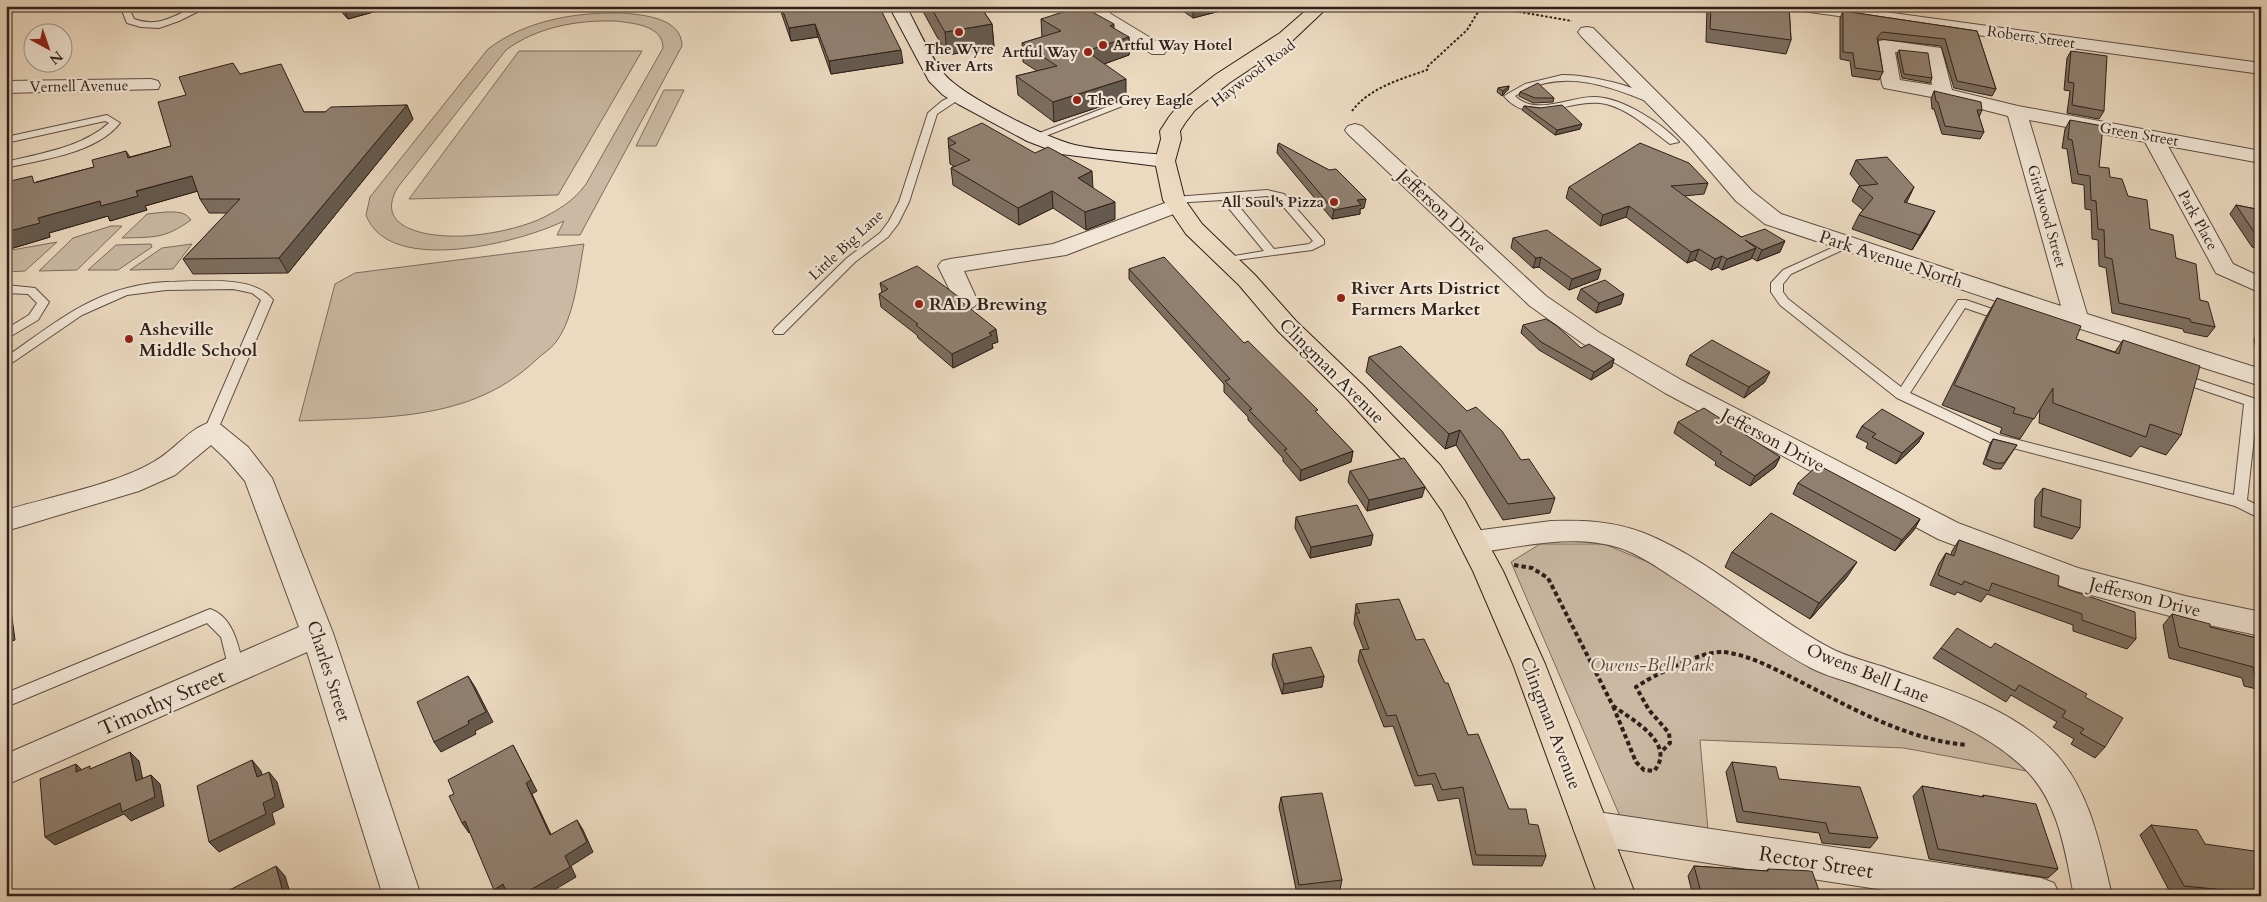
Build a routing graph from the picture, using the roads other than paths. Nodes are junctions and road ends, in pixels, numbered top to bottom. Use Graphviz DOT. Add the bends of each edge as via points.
graph roads {
  1 [pos="124,6"];
  2 [pos="205,6"];
  3 [pos="897,6"];
  4 [pos="1096,6"];
  5 [pos="1321,6"];
  6 [pos="1336,6"];
  7 [pos="1802,6"];
  8 [pos="1587,32"];
  9 [pos="1292,39"];
  10 [pos="1158,50"];
  11 [pos="2237,66"];
  12 [pos="2261,69"];
  13 [pos="2261,84"];
  14 [pos="151,85"];
  15 [pos="6,87"];
  16 [pos="1944,92"];
  17 [pos="959,96"];
  18 [pos="1657,102"];
  19 [pos="1120,105"];
  20 [pos="2017,112"];
  21 [pos="1355,130"];
  22 [pos="1034,137"];
  23 [pos="2153,137"];
  24 [pos="6,140"];
  25 [pos="1674,142"];
  26 [pos="2261,157"];
  27 [pos="1165,161"];
  28 [pos="6,165"];
  29 [pos="1224,195"];
  30 [pos="1175,202"];
  31 [pos="1847,244"];
  32 [pos="1272,254"];
  33 [pos="1226,260"];
  34 [pos="2261,286"];
  35 [pos="6,289"];
  36 [pos="966,302"];
  37 [pos="2077,320"];
  38 [pos="2018,322"];
  39 [pos="779,331"];
  40 [pos="6,335"];
  41 [pos="6,363"];
  42 [pos="2167,373"];
  43 [pos="2261,378"];
  44 [pos="1902,395"];
  45 [pos="211,431"];
  46 [pos="2240,502"];
  47 [pos="2261,514"];
  48 [pos="6,521"];
  49 [pos="1474,542"];
  50 [pos="2261,624"];
  51 [pos="317,633"];
  52 [pos="236,669"];
  53 [pos="6,700"];
  54 [pos="6,770"];
  55 [pos="1591,828"];
  56 [pos="402,896"];
  57 [pos="1617,896"];
  58 [pos="2041,896"];
  59 [pos="2094,896"];
  1 -- 2 [label="lane" via="130,21 146,28 167,24"];
  3 -- 17 [label="street" via="936,77"];
  4 -- 10 [label="street" via="1105,18"];
  5 -- 9 [label="main road, Haywood Road"];
  6 -- 9 [label="main road, Haywood Road"];
  7 -- 11 [label="street, Roberts Street"];
  8 -- 18 [label="street, Park Avenue North"];
  9 -- 27 [label="main road, Haywood Road" via="1211,103 1189,130 1171,139"];
  11 -- 12 [label="street, Roberts Street"];
  11 -- 13 [label="street"];
  14 -- 15 [label="street, Vernell Avenue"];
  16 -- 20 [label="street, Green Street"];
  17 -- 22 [label="street"];
  17 -- 39 [label="lane, Little Big Lane" via="933,113 894,222 884,235 851,260"];
  18 -- 25 [label="lane" via="1594,79 1576,78 1541,82 1520,88 1510,96 1525,109 1595,99 1614,104"];
  18 -- 31 [label="street, Park Avenue North" via="1760,210 1787,224"];
  19 -- 22 [label="lane"];
  20 -- 23 [label="street, Green Street"];
  20 -- 37 [label="street, Girdwood Street"];
  21 -- 50 [label="street, Jefferson Drive" via="1538,301 1591,338 1674,388 1948,531 2072,578"];
  22 -- 27 [label="street" via="1082,152"];
  23 -- 26 [label="street, Green Street"];
  23 -- 34 [label="street, Park Place" via="2224,268"];
  24 -- 28 [label="lane" via="107,118 115,123 105,134 88,142"];
  27 -- 30 [label="main road, Clingman Avenue"];
  29 -- 30 [label="lane"];
  29 -- 32 [label="lane"];
  29 -- 32 [label="lane" via="1267,193 1280,196 1320,242 1312,247"];
  30 -- 33 [label="main road, Clingman Avenue" via="1194,229"];
  30 -- 36 [label="street" via="1058,250 950,266"];
  31 -- 37 [label="street, Park Avenue North"];
  31 -- 44 [label="lane" via="1787,272 1777,283 1777,292 1784,302"];
  32 -- 33 [label="lane"];
  33 -- 49 [label="main road, Clingman Avenue" via="1430,472"];
  35 -- 40 [label="lane" via="31,291 43,302 34,317"];
  37 -- 43 [label="street, Park Avenue North"];
  38 -- 44 [label="lane" via="1962,303"];
  41 -- 45 [label="lane" via="101,300 123,291 159,286 223,285 254,289 267,300"];
  42 -- 46 [label="lane" via="2251,402"];
  44 -- 46 [label="lane" via="1995,439"];
  45 -- 48 [label="street" via="165,468 138,480"];
  45 -- 51 [label="street, Charles Street" via="238,454 258,478"];
  46 -- 47 [label="lane"];
  49 -- 55 [label="main road, Clingman Avenue" via="1529,664"];
  49 -- 59 [label="street, Owens Bell Lane" via="1567,530 1627,539 1708,582 1784,638 1825,660 1933,700 2001,730 2037,758 2059,783 2078,827"];
  51 -- 52 [label="street, Timothy Street"];
  51 -- 56 [label="street, Charles Street"];
  52 -- 53 [label="lane" via="228,635 210,615"];
  52 -- 54 [label="street, Timothy Street"];
  55 -- 57 [label="main road, Clingman Avenue"];
  55 -- 58 [label="street, Rector Street"];
}
